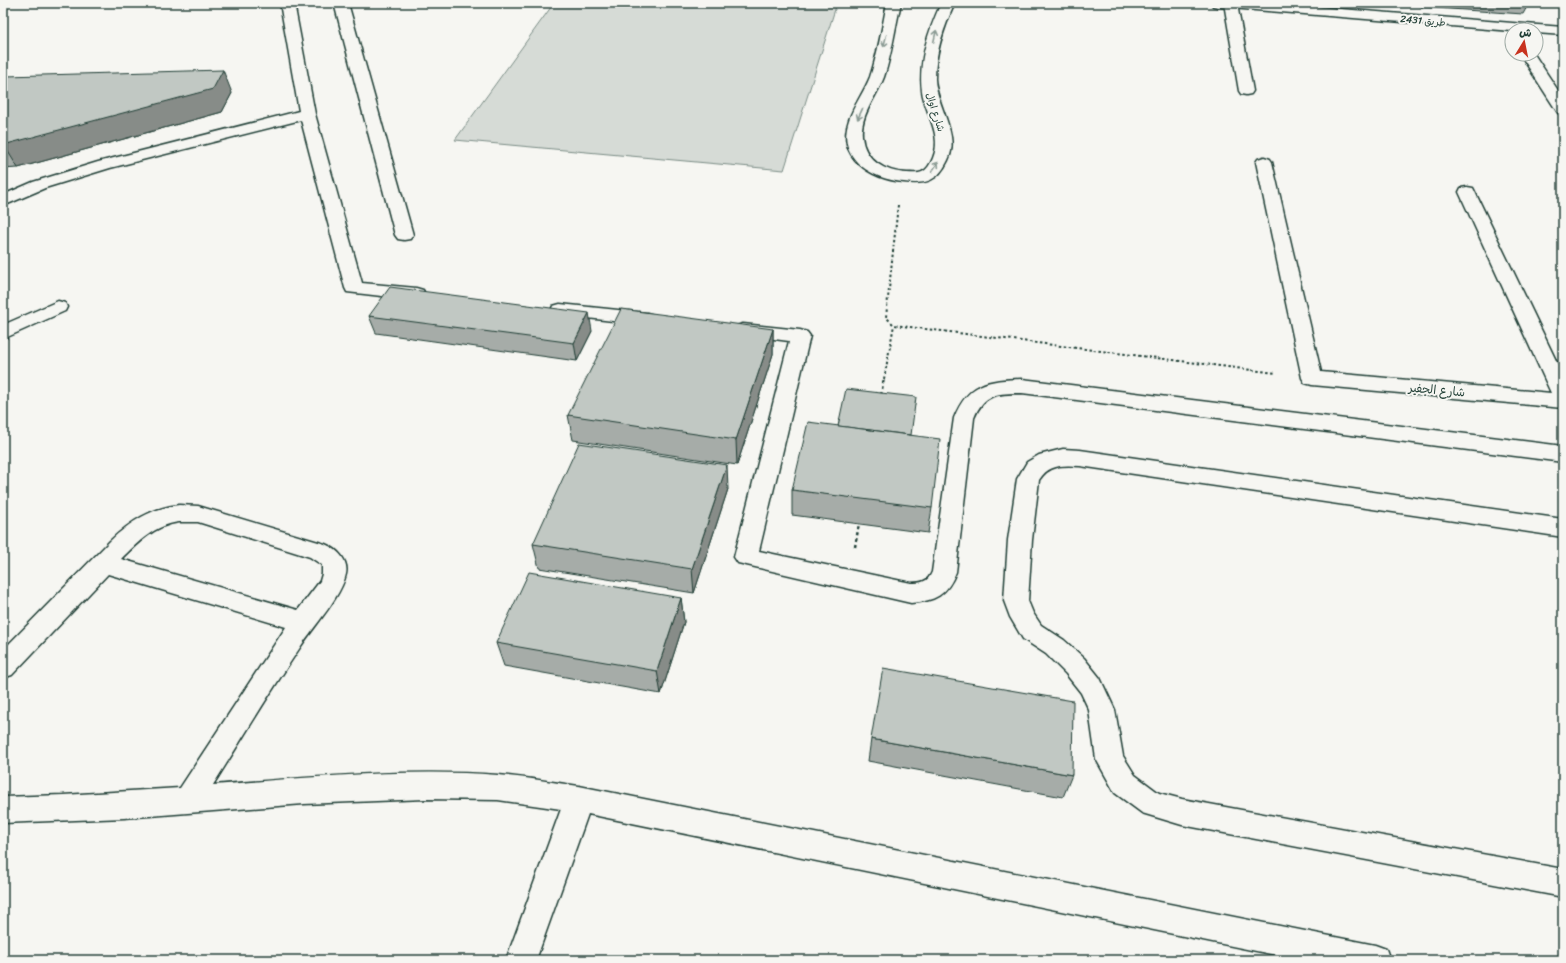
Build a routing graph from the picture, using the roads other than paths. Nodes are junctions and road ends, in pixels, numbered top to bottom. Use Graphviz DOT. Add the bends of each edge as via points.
graph roads {
  1 [pos="287,3"];
  2 [pos="341,3"];
  3 [pos="894,3"];
  4 [pos="948,3"];
  5 [pos="1224,3"];
  6 [pos="1504,28"];
  7 [pos="1544,30"];
  8 [pos="1563,31"];
  9 [pos="1532,62"];
  10 [pos="1246,91"];
  11 [pos="1563,110"];
  12 [pos="307,114"];
  13 [pos="1264,162"];
  14 [pos="1467,192"];
  15 [pos="3,201"];
  16 [pos="404,235"];
  17 [pos="432,296"];
  18 [pos="58,307"];
  19 [pos="542,308"];
  20 [pos="667,322"];
  21 [pos="722,328"];
  22 [pos="3,333"];
  23 [pos="1563,396"];
  24 [pos="1563,402"];
  25 [pos="1563,454"];
  26 [pos="1563,528"];
  27 [pos="104,563"];
  28 [pos="303,622"];
  29 [pos="3,667"];
  30 [pos="189,799"];
  31 [pos="579,799"];
  32 [pos="3,810"];
  33 [pos="1563,883"];
  34 [pos="521,960"];
  35 [pos="1375,960"];
  1 -- 12 [label="street"];
  2 -- 16 [label="street"];
  3 -- 4 [label="street, شارع اوال, one-way" via="876,79 856,122 854,144 863,160 875,170 900,178 925,178 934,171 942,157 944,137 929,92 927,71 936,30"];
  5 -- 6 [label="street, طريق 2431"];
  5 -- 10 [label="street"];
  7 -- 8 [label="street, طريق 2431"];
  9 -- 11 [label="street"];
  12 -- 15 [label="street" via="104,165 39,186"];
  12 -- 17 [label="street" via="354,288"];
  13 -- 24 [label="street, شارع الجفير" via="1312,378"];
  14 -- 23 [label="street"];
  18 -- 22 [label="street"];
  19 -- 20 [label="street"];
  21 -- 25 [label="street" via="800,336 746,558 911,593 933,588 941,581 966,412 976,397 999,387 1022,386"];
  26 -- 33 [label="street" via="1063,457 1047,460 1035,468 1028,478 1016,601 1022,617 1032,632 1056,647 1091,686 1102,710 1110,759 1125,784 1152,804 1182,812"];
  27 -- 28 [label="street"];
  27 -- 28 [label="street" via="151,521 168,515 198,514 327,554 333,562 335,573 331,584"];
  27 -- 29 [label="street"];
  28 -- 30 [label="street"];
  30 -- 31 [label="street" via="392,787 487,787"];
  30 -- 32 [label="street" via="105,806"];
  31 -- 34 [label="street"];
  31 -- 35 [label="street"];
}
